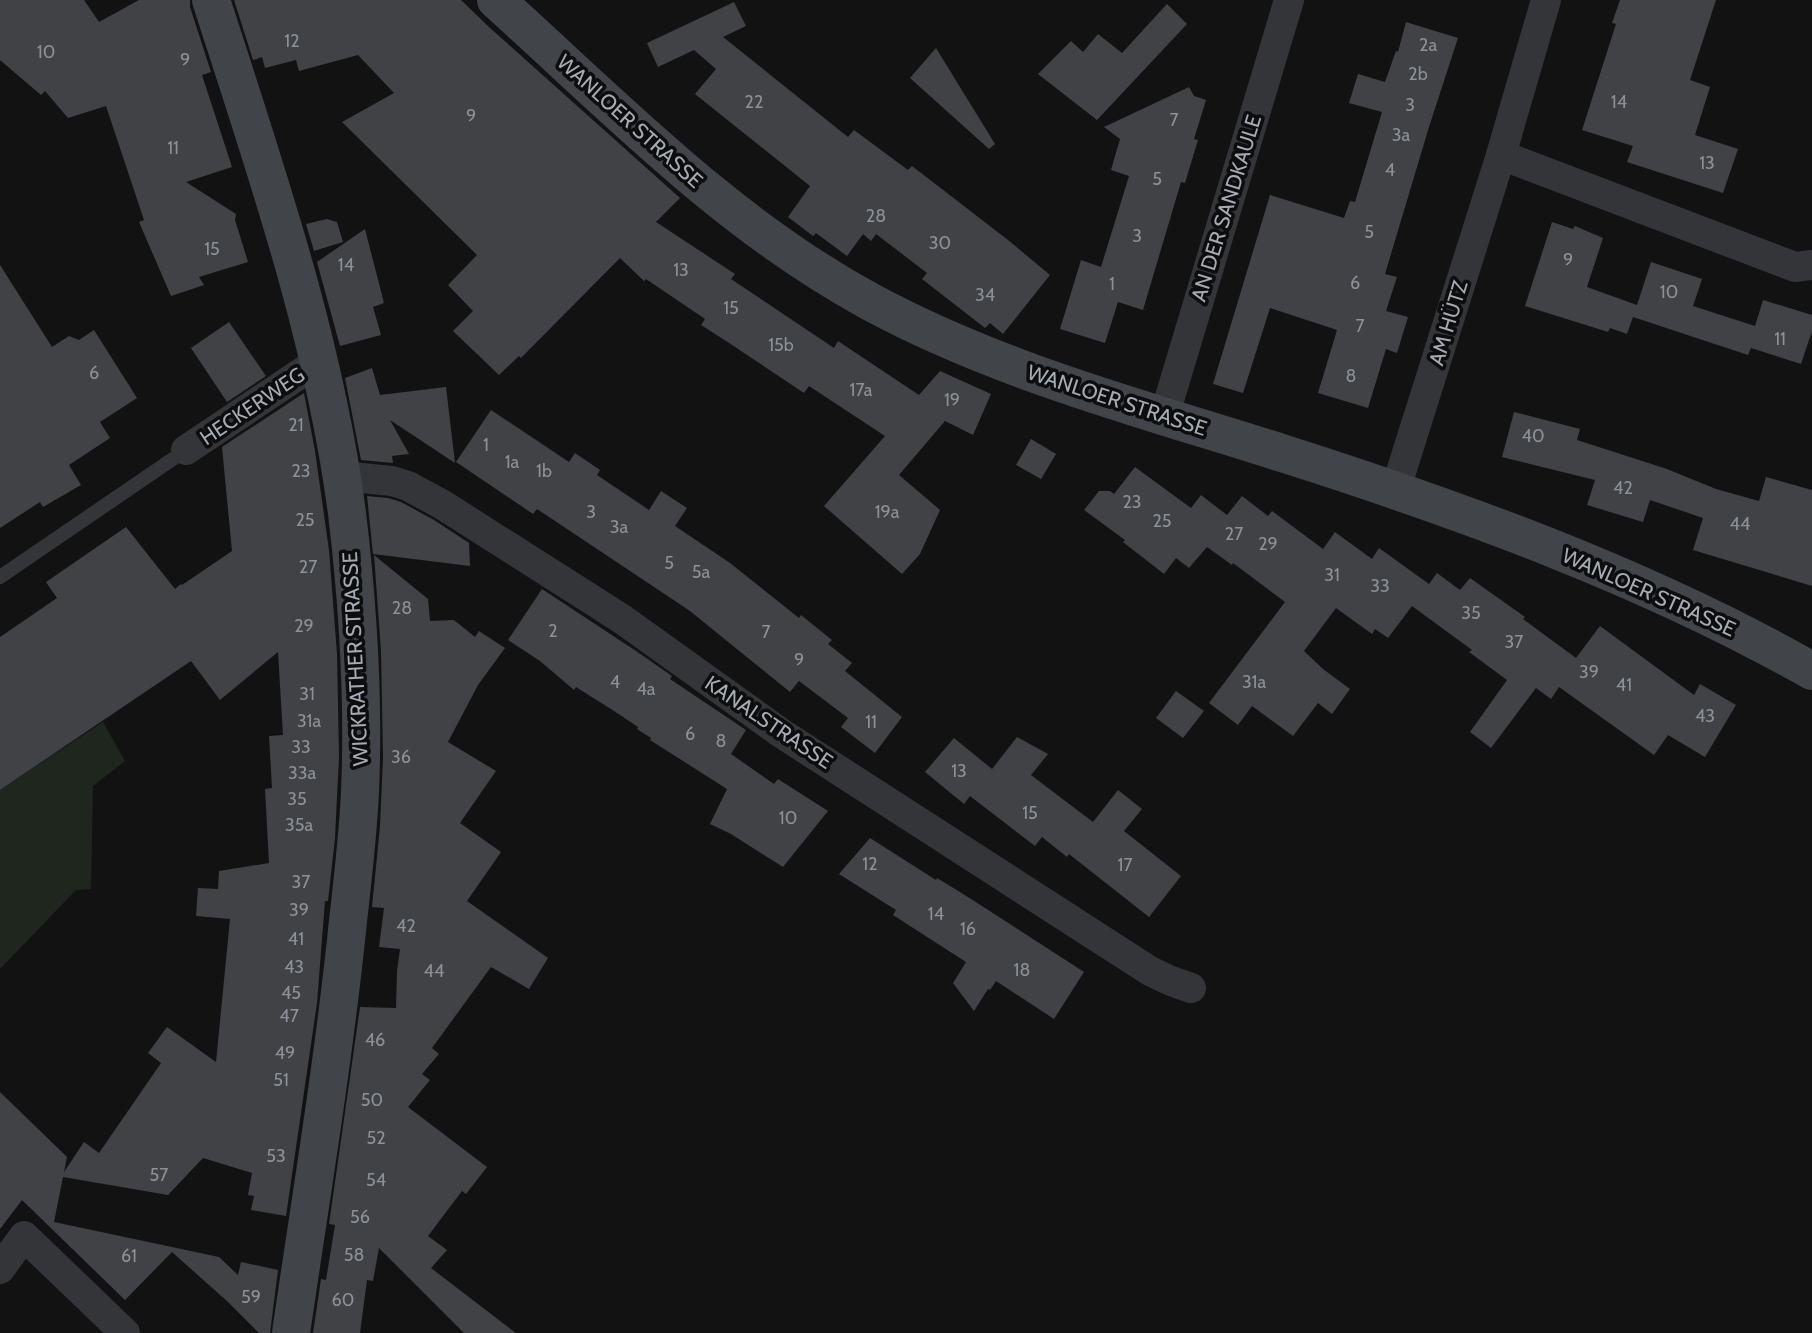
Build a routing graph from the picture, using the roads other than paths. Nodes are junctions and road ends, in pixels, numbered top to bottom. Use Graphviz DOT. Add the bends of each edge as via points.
graph roads {
  1 [pos="211,0"];
  2 [pos="496,0"];
  3 [pos="1289,0"];
  4 [pos="1546,0"];
  5 [pos="1501,155"];
  6 [pos="1812,265"];
  7 [pos="319,361"];
  8 [pos="1164,417"];
  9 [pos="186,450"];
  10 [pos="341,476"];
  11 [pos="1395,491"];
  12 [pos="0,578"];
  13 [pos="1812,671"];
  14 [pos="1191,988"];
  15 [pos="0,1269"];
  16 [pos="125,1333"];
  17 [pos="291,1333"];
  1 -- 7 [label="street, WICKRATHER STRASSE" via="281,220"];
  2 -- 8 [label="street, WANLOER STRASSE" via="706,190 829,279 911,323 994,359"];
  3 -- 8 [label="street, AN DER SANDKAULE"];
  4 -- 5 [label="street, AM HÜTZ"];
  5 -- 6 [label="street" via="1795,267"];
  5 -- 11 [label="street, AM HÜTZ"];
  7 -- 9 [label="street, HECKERWEG"];
  7 -- 10 [label="street, WICKRATHER STRASSE"];
  8 -- 11 [label="street, WANLOER STRASSE"];
  9 -- 12 [label="lane"];
  10 -- 14 [label="street, KANALSTRASSE" via="392,481 443,505 622,619 781,733 1150,971"];
  10 -- 17 [label="street, WICKRATHER STRASSE" via="357,619 360,793 344,965"];
  11 -- 13 [label="street, WANLOER STRASSE" via="1624,578"];
  15 -- 16 [label="street" via="24,1237"];
}
